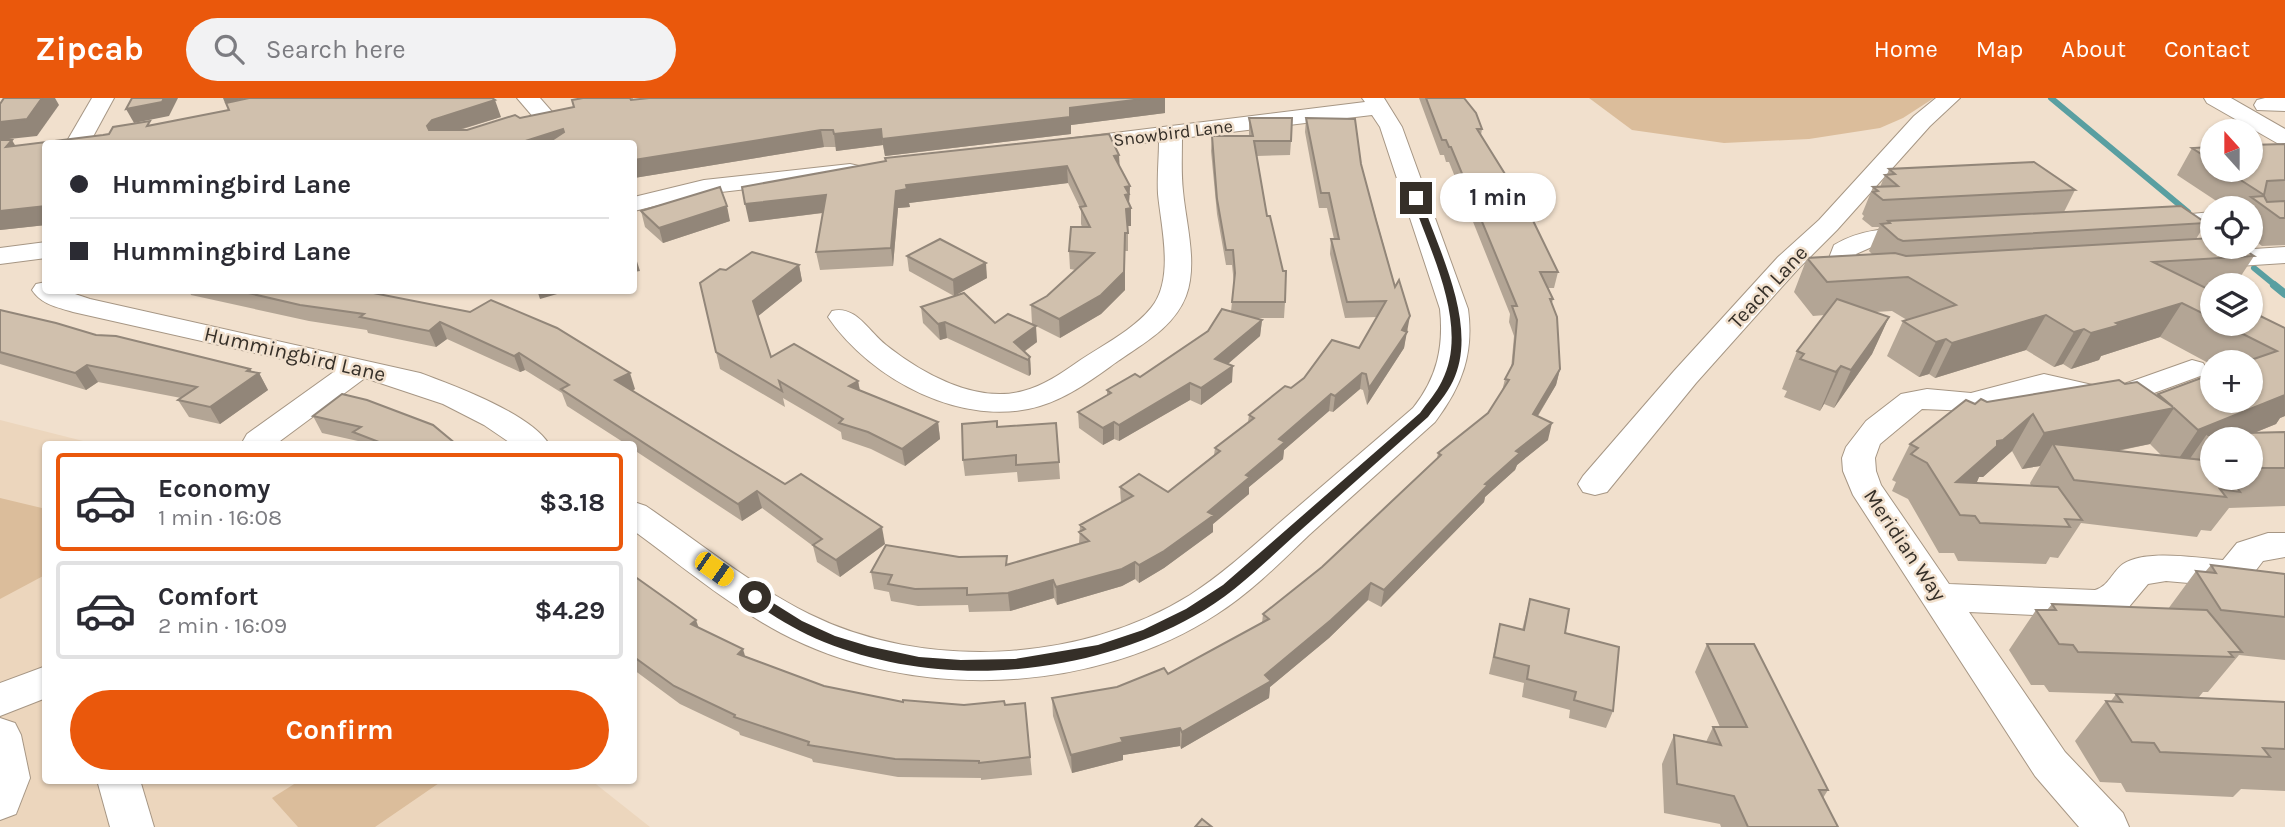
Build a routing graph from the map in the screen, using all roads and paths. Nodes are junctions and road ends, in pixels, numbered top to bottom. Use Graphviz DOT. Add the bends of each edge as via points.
graph roads {
  1 [pos="103,98"];
  2 [pos="1949,98"];
  3 [pos="1376,102"];
  4 [pos="2223,102"];
  5 [pos="2267,102"];
  6 [pos="1171,133"];
  7 [pos="2281,133"];
  8 [pos="83,140"];
  9 [pos="1037,149"];
  10 [pos="873,169"];
  11 [pos="637,203"];
  12 [pos="2200,221"];
  13 [pos="2132,224"];
  14 [pos="1940,234"];
  15 [pos="42,251"];
  16 [pos="2263,254"];
  17 [pos="2285,255"];
  18 [pos="0,256"];
  19 [pos="2200,258"];
  20 [pos="2183,261"];
  21 [pos="1905,278"];
  22 [pos="51,294"];
  23 [pos="842,317"];
  24 [pos="360,367"];
  25 [pos="2192,369"];
  26 [pos="259,440"];
  27 [pos="529,441"];
  28 [pos="1595,484"];
  29 [pos="637,516"];
  30 [pos="2285,545"];
  31 [pos="1939,597"];
  32 [pos="42,683"];
  33 [pos="0,700"];
  34 [pos="0,735"];
  35 [pos="119,784"];
  36 [pos="0,801"];
  37 [pos="132,827"];
  38 [pos="2107,827"];
  1 -- 8 [label="street" via="90,139"];
  2 -- 28 [label="street, Teach Lane" via="1788,263"];
  3 -- 6 [label="street, Snowbird Lane"];
  3 -- 29 [label="street" via="1391,127 1454,309 1457,352 1447,381 1424,415 1227,588 1190,613 1099,650 1047,660 961,665 919,662 868,651 797,624"];
  4 -- 5 [label="street"];
  4 -- 7 [label="street"];
  6 -- 9 [label="street, Snowbird Lane"];
  6 -- 23 [label="street" via="1177,279 1173,296 1147,328 1070,380 1019,402 969,400 892,363 867,345"];
  10 -- 11 [label="street" via="704,187"];
  12 -- 13 [label="street"];
  14 -- 21 [label="street" via="1871,238 1843,251 1842,258 1869,276"];
  15 -- 18 [label="street"];
  16 -- 17 [label="street"];
  19 -- 20 [label="street"];
  22 -- 24 [label="street, Hummingbird Lane" via="83,306"];
  24 -- 26 [label="street"];
  24 -- 27 [label="street, Hummingbird Lane" via="454,397"];
  25 -- 31 [label="street, Meridian Way" via="2113,399 2043,383 1973,402 1922,398 1912,401 1862,443 1856,457 1865,487"];
  30 -- 31 [label="street" via="2250,552 2237,569 2223,573 2166,568 2137,573 2115,598 2095,604"];
  31 -- 38 [label="street, Meridian Way" via="2050,764"];
  32 -- 33 [label="street"];
  34 -- 36 [label="street" via="8,778"];
  35 -- 37 [label="street"];
}
